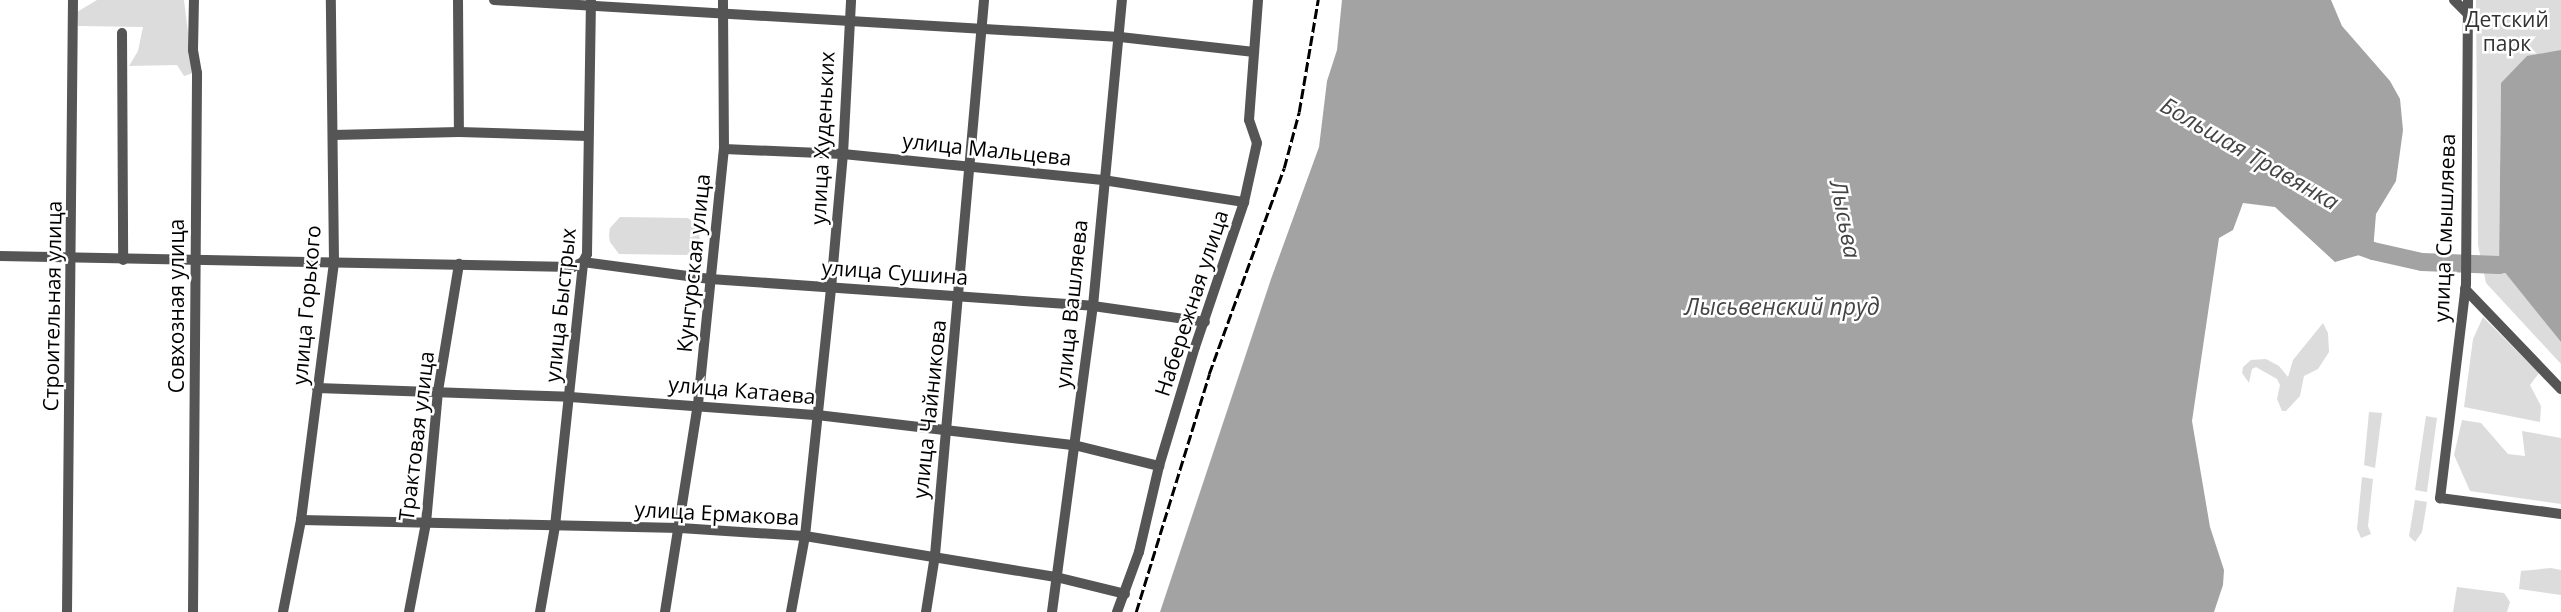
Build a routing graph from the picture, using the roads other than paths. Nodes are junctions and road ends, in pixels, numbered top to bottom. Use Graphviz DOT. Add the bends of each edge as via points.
graph roads {
  1 [pos="73,0"];
  2 [pos="194,0"];
  3 [pos="331,0"];
  4 [pos="458,0"];
  5 [pos="494,0"];
  6 [pos="723,0"];
  7 [pos="850,0"];
  8 [pos="984,0"];
  9 [pos="1122,0"];
  10 [pos="1258,0"];
  11 [pos="2454,0"];
  12 [pos="2468,0"];
  13 [pos="591,3"];
  14 [pos="722,12"];
  15 [pos="2468,14"];
  16 [pos="849,20"];
  17 [pos="982,30"];
  18 [pos="122,33"];
  19 [pos="1120,37"];
  20 [pos="1254,52"];
  21 [pos="459,132"];
  22 [pos="333,135"];
  23 [pos="588,136"];
  24 [pos="724,149"];
  25 [pos="843,154"];
  26 [pos="972,167"];
  27 [pos="1103,180"];
  28 [pos="1244,202"];
  29 [pos="0,256"];
  30 [pos="72,258"];
  31 [pos="123,260"];
  32 [pos="196,261"];
  33 [pos="334,261"];
  34 [pos="583,262"];
  35 [pos="459,264"];
  36 [pos="710,279"];
  37 [pos="2465,287"];
  38 [pos="831,288"];
  39 [pos="960,296"];
  40 [pos="1093,306"];
  41 [pos="1205,322"];
  42 [pos="317,388"];
  43 [pos="2561,389"];
  44 [pos="438,391"];
  45 [pos="570,397"];
  46 [pos="698,404"];
  47 [pos="817,415"];
  48 [pos="946,429"];
  49 [pos="1074,445"];
  50 [pos="1159,466"];
  51 [pos="2561,514"];
  52 [pos="301,520"];
  53 [pos="426,523"];
  54 [pos="555,526"];
  55 [pos="680,528"];
  56 [pos="805,536"];
  57 [pos="935,555"];
  58 [pos="1056,577"];
  59 [pos="1125,594"];
  60 [pos="67,612"];
  61 [pos="193,612"];
  62 [pos="283,612"];
  63 [pos="409,612"];
  64 [pos="540,612"];
  65 [pos="664,612"];
  66 [pos="791,612"];
  67 [pos="926,612"];
  68 [pos="1052,612"];
  69 [pos="1117,612"];
  1 -- 30 [label="street, Строительная улица"];
  2 -- 32 [label="street, Совхозная улица"];
  3 -- 22 [label="street, улица Горького"];
  4 -- 21 [label="street"];
  5 -- 13 [label="street"];
  6 -- 14 [label="street, Кунгурская улица"];
  7 -- 16 [label="street, улица Худеньких"];
  8 -- 17 [label="street, улица Чайникова"];
  9 -- 19 [label="street, улица Вашляева"];
  10 -- 20 [label="street, Набережная улица"];
  11 -- 15 [label="street"];
  12 -- 15 [label="street, улица Смышляева"];
  13 -- 14 [label="street"];
  13 -- 23 [label="street, улица Быстрых"];
  14 -- 16 [label="street"];
  14 -- 24 [label="street, Кунгурская улица"];
  15 -- 37 [label="street, улица Смышляева"];
  16 -- 17 [label="street"];
  16 -- 25 [label="street, улица Худеньких"];
  17 -- 19 [label="street"];
  17 -- 26 [label="street, улица Чайникова"];
  18 -- 31 [label="street"];
  19 -- 20 [label="street"];
  19 -- 27 [label="street, улица Вашляева"];
  20 -- 28 [label="street, Набережная улица" via="1249,120 1257,144"];
  21 -- 22 [label="street"];
  21 -- 23 [label="street"];
  22 -- 33 [label="street, улица Горького"];
  23 -- 34 [label="street, улица Быстрых" via="587,254"];
  24 -- 25 [label="street, улица Мальцева"];
  24 -- 36 [label="street, Кунгурская улица"];
  25 -- 26 [label="street, улица Мальцева"];
  25 -- 38 [label="street, улица Худеньких"];
  26 -- 27 [label="street, улица Мальцева"];
  26 -- 39 [label="street, улица Чайникова"];
  27 -- 28 [label="street, улица Мальцева"];
  27 -- 40 [label="street, улица Вашляева"];
  28 -- 41 [label="street, Набережная улица"];
  29 -- 30 [label="street"];
  30 -- 31 [label="street"];
  30 -- 60 [label="street, Строительная улица"];
  31 -- 32 [label="street"];
  32 -- 33 [label="street"];
  32 -- 61 [label="street, Совхозная улица"];
  33 -- 35 [label="street"];
  33 -- 42 [label="street, улица Горького"];
  34 -- 35 [label="street, улица Сушина" via="573,267"];
  34 -- 36 [label="street, улица Сушина"];
  34 -- 45 [label="street, улица Быстрых"];
  35 -- 44 [label="street, Трактовая улица"];
  36 -- 38 [label="street, улица Сушина"];
  36 -- 46 [label="street, Кунгурская улица"];
  37 -- 43 [label="street"];
  37 -- 51 [label="street, улица Смышляева" via="2440,498"];
  38 -- 39 [label="street, улица Сушина"];
  38 -- 47 [label="street, улица Худеньких"];
  39 -- 40 [label="street, улица Сушина"];
  39 -- 48 [label="street, улица Чайникова"];
  40 -- 41 [label="street, улица Сушина"];
  40 -- 49 [label="street, улица Вашляева"];
  41 -- 50 [label="street, Набережная улица"];
  42 -- 44 [label="street, улица Катаева"];
  42 -- 52 [label="street, улица Горького"];
  44 -- 45 [label="street, улица Катаева"];
  44 -- 53 [label="street, Трактовая улица"];
  45 -- 46 [label="street, улица Катаева"];
  45 -- 54 [label="street, улица Быстрых"];
  46 -- 47 [label="street, улица Катаева"];
  46 -- 55 [label="street, Кунгурская улица"];
  47 -- 48 [label="street, улица Катаева"];
  47 -- 56 [label="street, улица Худеньких"];
  48 -- 49 [label="street, улица Катаева"];
  48 -- 57 [label="street, улица Чайникова"];
  49 -- 50 [label="street, улица Катаева"];
  49 -- 58 [label="street, улица Вашляева"];
  50 -- 59 [label="street, Набережная улица"];
  52 -- 53 [label="street, улица Ермакова"];
  52 -- 62 [label="street, улица Горького"];
  53 -- 54 [label="street, улица Ермакова"];
  53 -- 63 [label="street, Трактовая улица"];
  54 -- 55 [label="street, улица Ермакова"];
  54 -- 64 [label="street, улица Быстрых"];
  55 -- 56 [label="street, улица Ермакова"];
  55 -- 65 [label="street, Кунгурская улица"];
  56 -- 57 [label="street, улица Ермакова"];
  56 -- 66 [label="street, улица Худеньких"];
  57 -- 58 [label="street, улица Ермакова"];
  57 -- 67 [label="street, улица Чайникова"];
  58 -- 59 [label="street, улица Ермакова"];
  58 -- 68 [label="street, улица Вашляева"];
  59 -- 69 [label="street, Набережная улица"];
}
